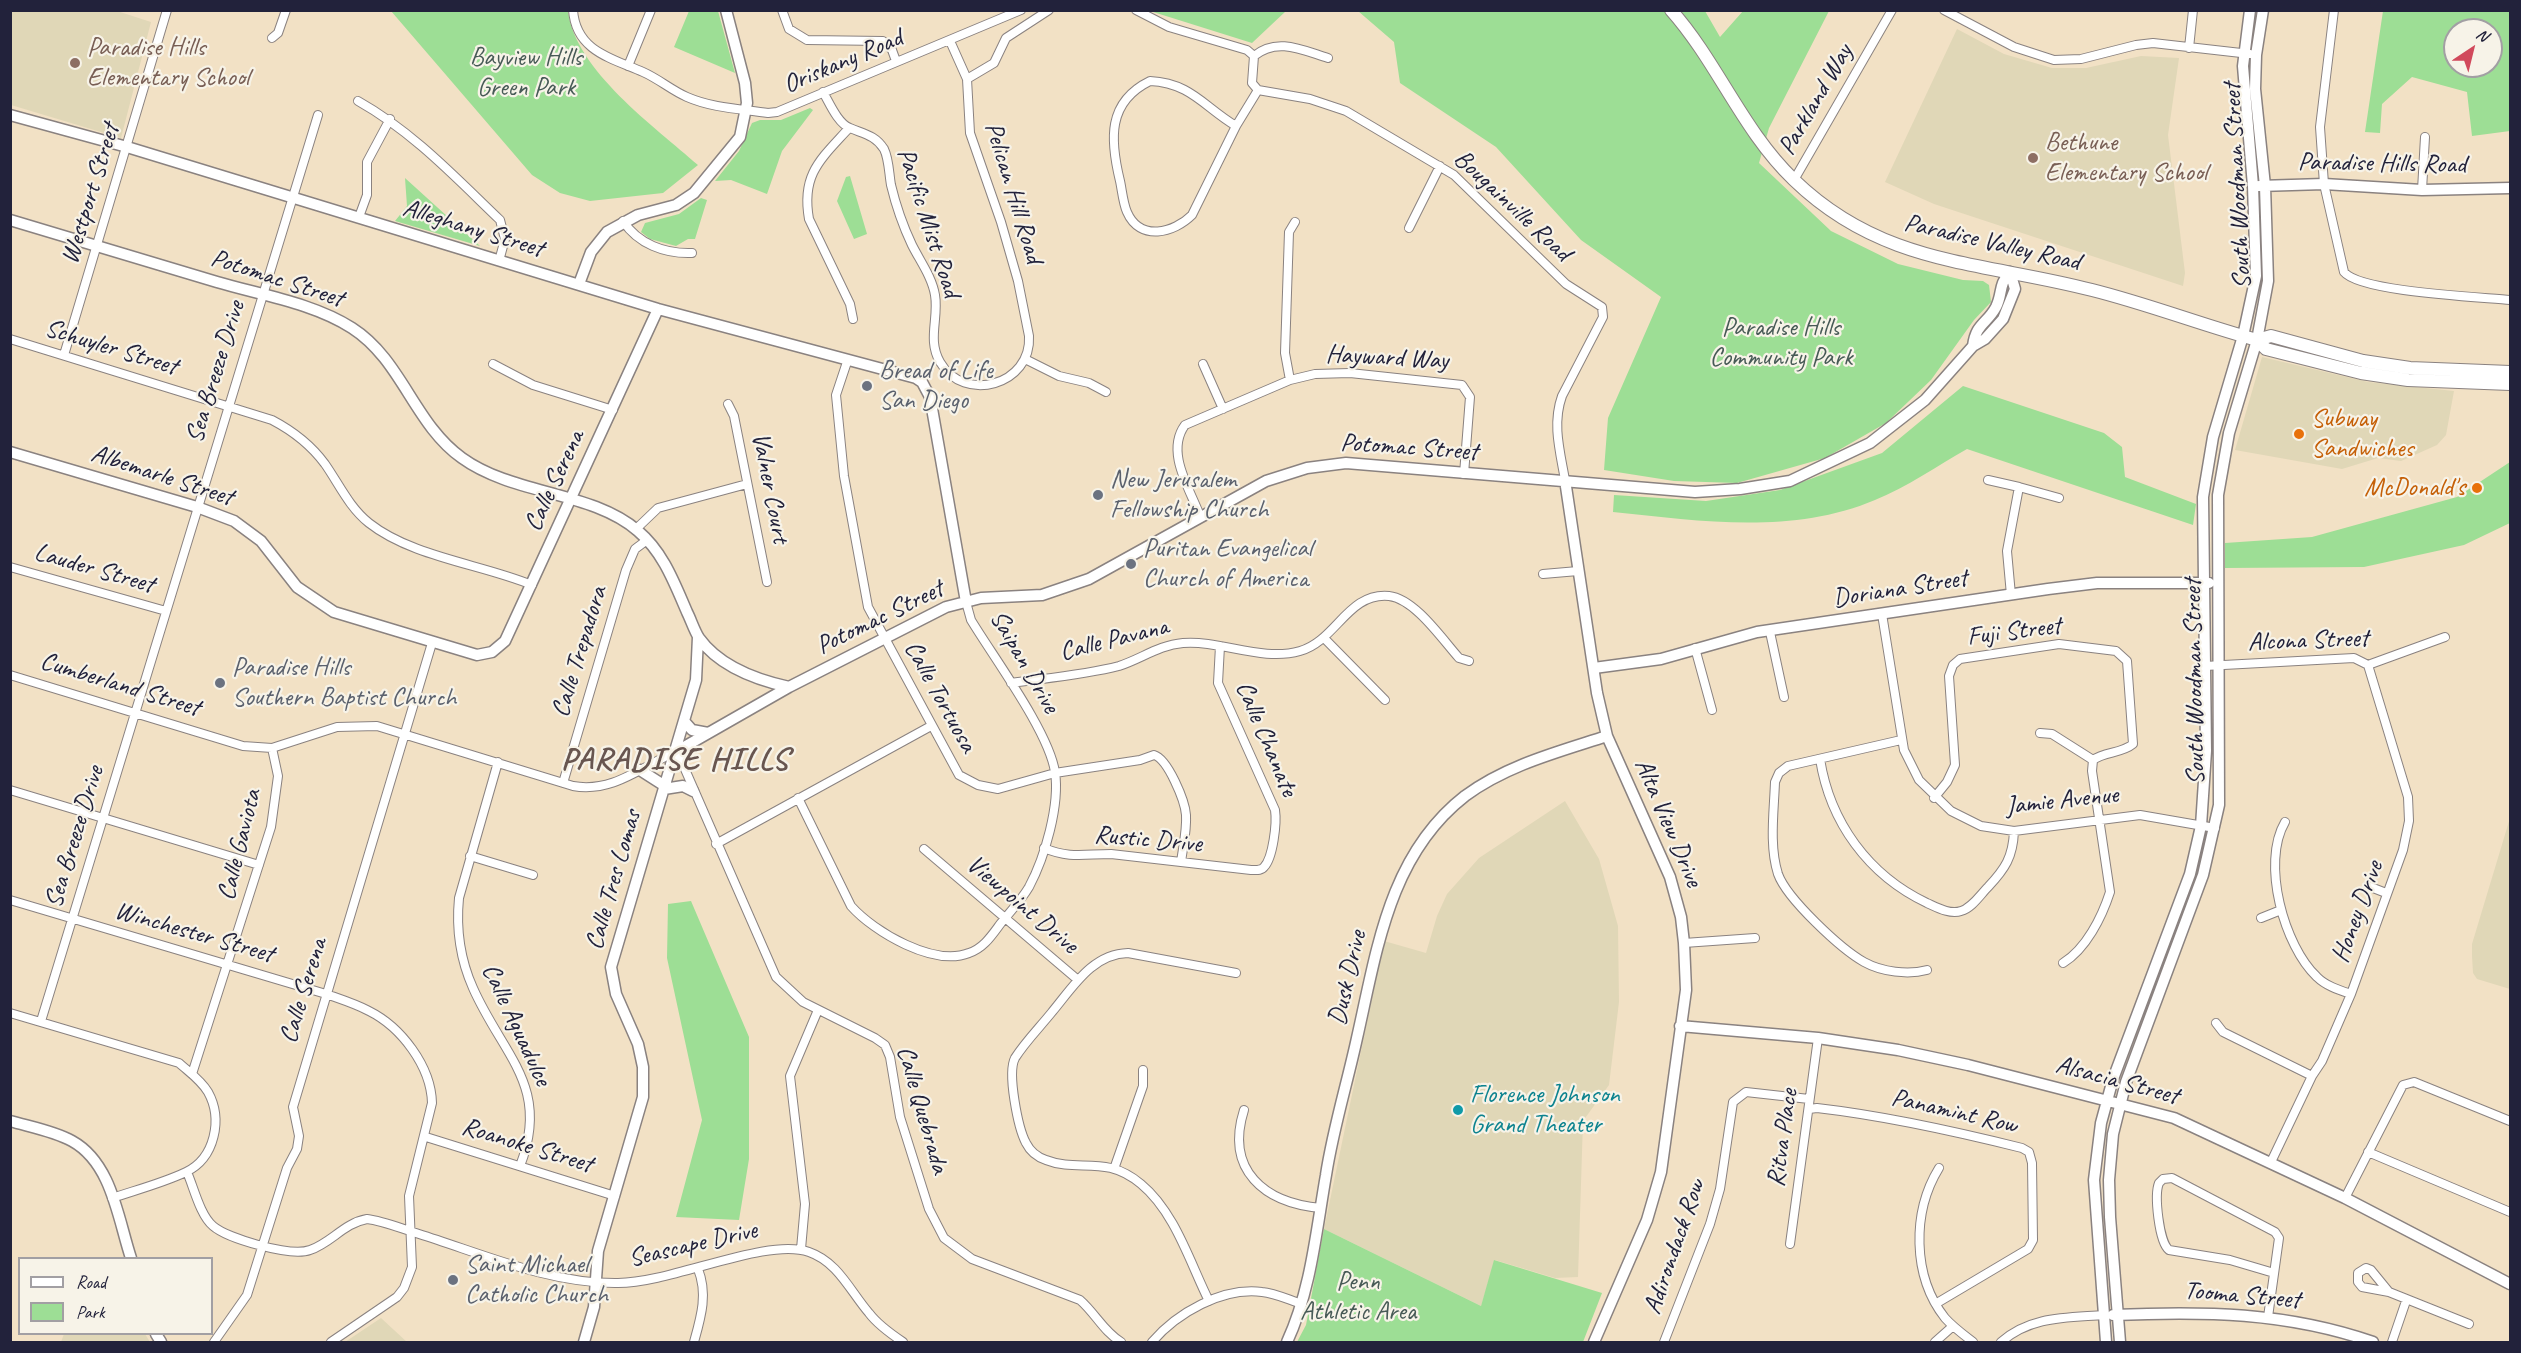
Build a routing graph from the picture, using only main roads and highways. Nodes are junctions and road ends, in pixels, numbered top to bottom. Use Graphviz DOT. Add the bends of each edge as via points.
graph roads {
  1 [pos="1671,10"];
  2 [pos="2257,340"];
  3 [pos="2511,372"];
  4 [pos="2511,384"];
  1 -- 2 [label="main road, Paradise Valley Road" via="1716,71 1749,127 1794,180 1842,218 1892,243 1940,259 2092,290"];
  2 -- 3 [label="main road, Paradise Valley Road" via="2271,336 2363,361 2410,368"];
  2 -- 4 [label="main road, Paradise Valley Road" via="2266,349 2361,373 2449,384"];
}
